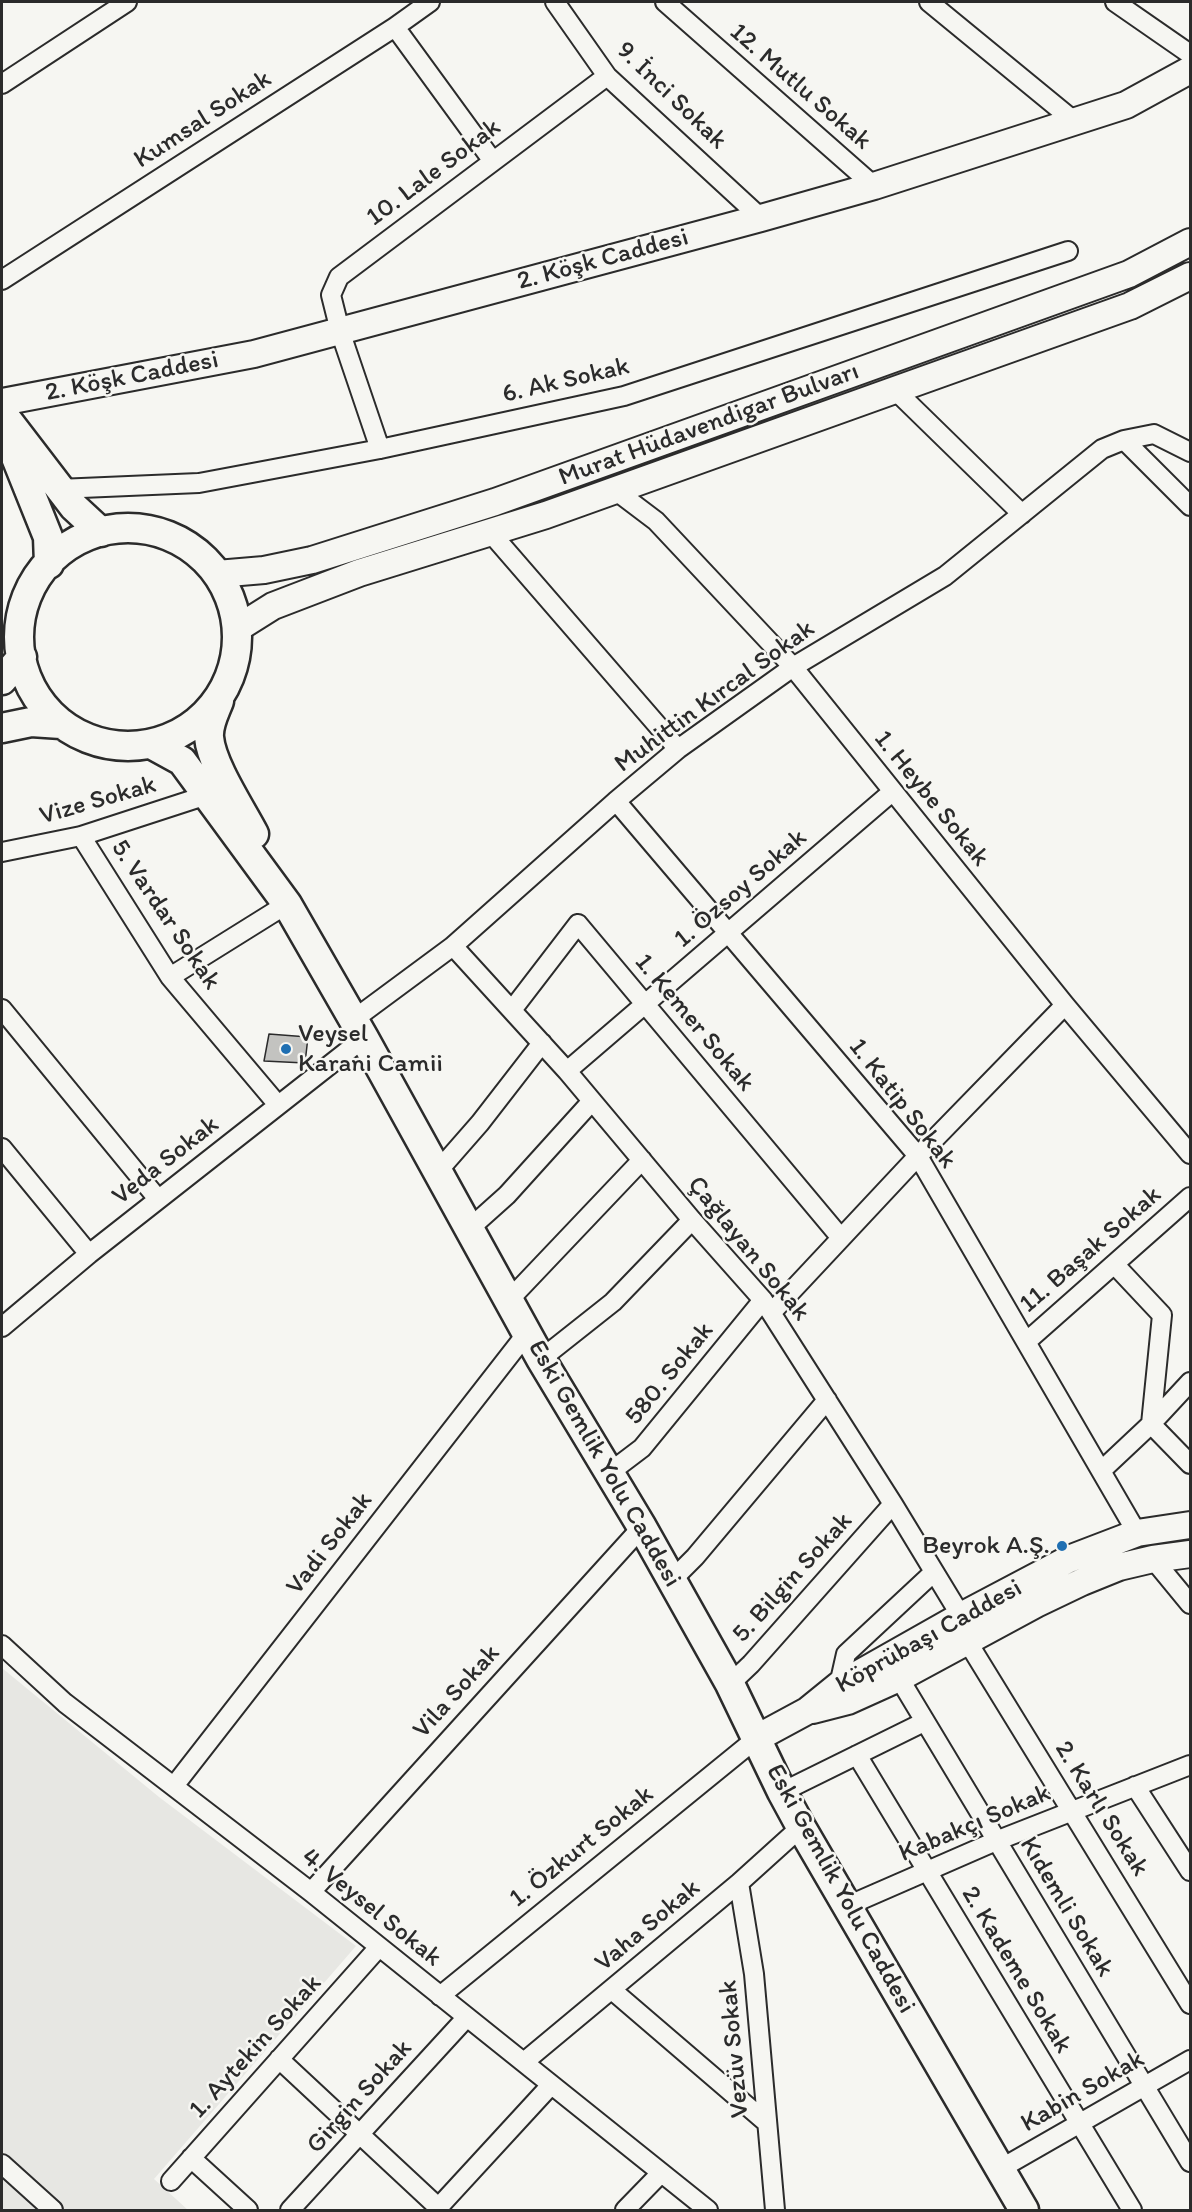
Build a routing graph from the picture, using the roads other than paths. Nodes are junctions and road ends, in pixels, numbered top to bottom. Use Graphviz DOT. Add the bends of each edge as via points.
graph roads {
  1 [pos="127,2"];
  2 [pos="430,2"];
  3 [pos="555,2"];
  4 [pos="665,2"];
  5 [pos="929,2"];
  6 [pos="1115,2"];
  7 [pos="395,27"];
  8 [pos="1191,54"];
  9 [pos="1191,70"];
  10 [pos="607,76"];
  11 [pos="2,84"];
  12 [pos="1074,121"];
  13 [pos="492,160"];
  14 [pos="874,186"];
  15 [pos="761,218"];
  16 [pos="1191,242"];
  17 [pos="1068,251"];
  18 [pos="1191,276"];
  19 [pos="2,280"];
  20 [pos="340,331"];
  21 [pos="895,390"];
  22 [pos="2,402"];
  23 [pos="2,413"];
  24 [pos="2,421"];
  25 [pos="1124,440"];
  26 [pos="380,449"];
  27 [pos="1191,452"];
  28 [pos="58,489"];
  29 [pos="615,490"];
  30 [pos="1191,506"];
  31 [pos="1022,514"];
  32 [pos="101,532"];
  33 [pos="490,532"];
  34 [pos="49,564"];
  35 [pos="217,574"];
  36 [pos="238,628"];
  37 [pos="22,657"];
  38 [pos="793,667"];
  39 [pos="2,680"];
  40 [pos="224,689"];
  41 [pos="61,724"];
  42 [pos="2,728"];
  43 [pos="150,744"];
  44 [pos="678,749"];
  45 [pos="892,792"];
  46 [pos="207,795"];
  47 [pos="616,801"];
  48 [pos="81,836"];
  49 [pos="2,852"];
  50 [pos="287,904"];
  51 [pos="728,934"];
  52 [pos="453,946"];
  53 [pos="170,977"];
  54 [pos="645,1005"];
  55 [pos="1065,1005"];
  56 [pos="2,1009"];
  57 [pos="512,1010"];
  58 [pos="359,1029"];
  59 [pos="542,1043"];
  60 [pos="567,1071"];
  61 [pos="592,1101"];
  62 [pos="278,1105"];
  63 [pos="2,1148"];
  64 [pos="1191,1154"];
  65 [pos="918,1156"];
  66 [pos="642,1160"];
  67 [pos="438,1171"];
  68 [pos="1191,1197"];
  69 [pos="158,1199"];
  70 [pos="692,1220"];
  71 [pos="469,1229"];
  72 [pos="841,1238"];
  73 [pos="89,1254"];
  74 [pos="1115,1265"];
  75 [pos="509,1300"];
  76 [pos="768,1306"];
  77 [pos="4,1319"];
  78 [pos="527,1333"];
  79 [pos="1026,1342"];
  80 [pos="540,1359"];
  81 [pos="1191,1382"];
  82 [pos="827,1400"];
  83 [pos="1151,1424"];
  84 [pos="1191,1464"];
  85 [pos="1101,1470"];
  86 [pos="609,1473"];
  87 [pos="893,1504"];
  88 [pos="1191,1525"];
  89 [pos="642,1527"];
  90 [pos="1137,1533"];
  91 [pos="1191,1554"];
  92 [pos="1153,1559"];
  93 [pos="934,1572"];
  94 [pos="672,1580"];
  95 [pos="1190,1603"];
  96 [pos="961,1616"];
  97 [pos="967,1641"];
  98 [pos="2,1645"];
  99 [pos="899,1678"];
  100 [pos="730,1684"];
  101 [pos="843,1693"];
  102 [pos="924,1722"];
  103 [pos="757,1738"];
  104 [pos="857,1755"];
  105 [pos="1191,1765"];
  106 [pos="174,1786"];
  107 [pos="1136,1786"];
  108 [pos="782,1792"];
  109 [pos="1072,1811"];
  110 [pos="801,1827"];
  111 [pos="996,1841"];
  112 [pos="1191,1871"];
  113 [pos="928,1872"];
  114 [pos="739,1884"];
  115 [pos="311,1892"];
  116 [pos="846,1906"];
  117 [pos="379,1947"];
  118 [pos="612,1990"];
  119 [pos="440,1996"];
  120 [pos="1191,2004"];
  121 [pos="467,2017"];
  122 [pos="279,2059"];
  123 [pos="1191,2060"];
  124 [pos="524,2062"];
  125 [pos="551,2085"];
  126 [pos="1145,2086"];
  127 [pos="767,2123"];
  128 [pos="1080,2124"];
  129 [pos="360,2134"];
  130 [pos="191,2158"];
  131 [pos="1191,2162"];
  132 [pos="2,2164"];
  133 [pos="1000,2169"];
  134 [pos="661,2173"];
  135 [pos="171,2181"];
  136 [pos="438,2209"];
  137 [pos="53,2211"];
  138 [pos="248,2211"];
  139 [pos="290,2211"];
  140 [pos="626,2211"];
  141 [pos="708,2211"];
  142 [pos="775,2211"];
  143 [pos="1024,2211"];
  144 [pos="1132,2211"];
  1 -- 11 [label="street"];
  2 -- 7 [label="street, Kumsal Sokak"];
  3 -- 10 [label="street, 9. İnci Sokak"];
  4 -- 14 [label="street, 12. Mutlu Sokak"];
  5 -- 12 [label="street"];
  6 -- 8 [label="street"];
  7 -- 13 [label="street"];
  7 -- 19 [label="street, Kumsal Sokak"];
  9 -- 12 [label="main road, 2. Köşk Caddesi" via="1126,105"];
  10 -- 13 [label="street, 10. Lale Sokak"];
  10 -- 15 [label="street, 9. İnci Sokak"];
  12 -- 14 [label="main road, 2. Köşk Caddesi"];
  13 -- 20 [label="street, 10. Lale Sokak" via="339,277 331,295"];
  14 -- 15 [label="main road, 2. Köşk Caddesi"];
  15 -- 20 [label="main road, 2. Köşk Caddesi"];
  16 -- 35 [label="main road, Murat Hüdavendigar Bulvarı" via="1129,274 495,502 312,560"];
  17 -- 26 [label="street, 6. Ak Sokak" via="624,396"];
  18 -- 21 [label="main road, Murat Hüdavendigar Bulvarı" via="1130,306"];
  20 -- 22 [label="main road, 2. Köşk Caddesi" via="254,354"];
  20 -- 26 [label="street, 10. Lale Sokak"];
  21 -- 29 [label="main road, Murat Hüdavendigar Bulvarı"];
  21 -- 31 [label="street"];
  23 -- 28 [label="main road"];
  24 -- 34 [label="main road" via="48,537"];
  25 -- 27 [label="street, Muhittin Kırcal Sokak" via="1154,434"];
  25 -- 30 [label="street"];
  25 -- 31 [label="street, Muhittin Kırcal Sokak" via="1102,449"];
  26 -- 28 [label="street, 6. Ak Sokak" via="199,483"];
  28 -- 32 [label="main road"];
  29 -- 33 [label="main road, Murat Hüdavendigar Bulvarı"];
  29 -- 38 [label="street, 1. Heybe Sokak" via="656,521"];
  31 -- 38 [label="street, Muhittin Kırcal Sokak" via="945,576"];
  32 -- 34 [label="main road" via="60,551"];
  32 -- 35 [label="main road" via="123,527 156,531 187,544"];
  33 -- 36 [label="main road, Murat Hüdavendigar Bulvarı" via="273,606"];
  33 -- 44 [label="street"];
  34 -- 37 [label="main road" via="38,576 23,607 19,640"];
  35 -- 36 [label="main road" via="230,596"];
  36 -- 40 [label="main road" via="235,660"];
  37 -- 39 [label="main road"];
  37 -- 41 [label="main road" via="39,701"];
  38 -- 44 [label="street, Muhittin Kırcal Sokak"];
  38 -- 45 [label="street, 1. Heybe Sokak"];
  40 -- 43 [label="main road" via="205,715 180,733"];
  40 -- 50 [label="main road" via="208,736 216,762"];
  41 -- 42 [label="main road" via="31,722"];
  41 -- 43 [label="main road" via="88,739 109,744"];
  43 -- 46 [label="main road, Eski Gemlik Yolu Caddesi" via="182,761"];
  44 -- 47 [label="street, Muhittin Kırcal Sokak"];
  45 -- 51 [label="street, 1. Özsoy Sokak"];
  45 -- 55 [label="street, 1. Heybe Sokak"];
  46 -- 48 [label="street, Vize Sokak"];
  46 -- 50 [label="main road, Eski Gemlik Yolu Caddesi"];
  47 -- 51 [label="street, 1. Katip Sokak"];
  47 -- 52 [label="street, Muhittin Kırcal Sokak"];
  48 -- 49 [label="street, Vize Sokak"];
  48 -- 53 [label="street, 5. Vardar Sokak"];
  50 -- 53 [label="street"];
  50 -- 58 [label="main road, Eski Gemlik Yolu Caddesi"];
  51 -- 54 [label="street, 1. Özsoy Sokak"];
  51 -- 65 [label="street, 1. Katip Sokak"];
  52 -- 57 [label="street, Çağlayan Sokak"];
  52 -- 58 [label="street, Muhittin Kırcal Sokak"];
  53 -- 62 [label="street, 5. Vardar Sokak"];
  54 -- 57 [label="street, 1. Kemer Sokak" via="578,924"];
  54 -- 60 [label="street, 1. Özsoy Sokak"];
  54 -- 72 [label="street, 1. Kemer Sokak"];
  55 -- 64 [label="street, 1. Heybe Sokak"];
  55 -- 65 [label="street, 580. Sokak"];
  56 -- 69 [label="street"];
  57 -- 59 [label="street, Çağlayan Sokak"];
  58 -- 62 [label="street, Veda Sokak"];
  58 -- 67 [label="main road, Eski Gemlik Yolu Caddesi"];
  59 -- 60 [label="street, Çağlayan Sokak"];
  59 -- 67 [label="street"];
  60 -- 61 [label="street, Çağlayan Sokak"];
  61 -- 66 [label="street, Çağlayan Sokak"];
  61 -- 71 [label="street" via="507,1196"];
  62 -- 69 [label="street, Veda Sokak"];
  63 -- 73 [label="street"];
  65 -- 72 [label="street, 580. Sokak"];
  65 -- 79 [label="street, 1. Katip Sokak"];
  66 -- 70 [label="street, Çağlayan Sokak"];
  66 -- 75 [label="street"];
  67 -- 71 [label="main road, Eski Gemlik Yolu Caddesi"];
  68 -- 74 [label="street, 11. Başak Sokak"];
  69 -- 73 [label="street, Veda Sokak"];
  70 -- 76 [label="street, Çağlayan Sokak"];
  70 -- 80 [label="street" via="613,1302"];
  71 -- 75 [label="main road, Eski Gemlik Yolu Caddesi"];
  72 -- 76 [label="street, 580. Sokak"];
  73 -- 77 [label="street, Veda Sokak"];
  74 -- 79 [label="street, 11. Başak Sokak"];
  74 -- 83 [label="street" via="1162,1315"];
  75 -- 78 [label="main road, Eski Gemlik Yolu Caddesi"];
  76 -- 82 [label="street, Çağlayan Sokak"];
  76 -- 86 [label="street, 580. Sokak" via="642,1448"];
  78 -- 80 [label="main road, Eski Gemlik Yolu Caddesi"];
  78 -- 106 [label="street, Vadi Sokak"];
  79 -- 85 [label="street, 1. Katip Sokak"];
  80 -- 86 [label="main road, Eski Gemlik Yolu Caddesi"];
  81 -- 83 [label="street"];
  82 -- 87 [label="street, Çağlayan Sokak"];
  82 -- 94 [label="street"];
  83 -- 84 [label="street"];
  83 -- 85 [label="street"];
  85 -- 90 [label="street, 1. Katip Sokak"];
  86 -- 89 [label="main road, Eski Gemlik Yolu Caddesi"];
  87 -- 93 [label="street, Çağlayan Sokak"];
  87 -- 100 [label="street, 5. Bilgin Sokak"];
  88 -- 90 [label="main road, Köprübaşı Caddesi"];
  89 -- 94 [label="main road, Eski Gemlik Yolu Caddesi"];
  89 -- 115 [label="street, Vila Sokak"];
  90 -- 96 [label="main road, Köprübaşı Caddesi" via="1069,1560"];
  91 -- 92 [label="main road, Köprübaşı Caddesi"];
  92 -- 95 [label="street"];
  92 -- 97 [label="main road, Köprübaşı Caddesi" via="1082,1582"];
  93 -- 96 [label="street, Çağlayan Sokak"];
  93 -- 101 [label="street" via="846,1654"];
  94 -- 100 [label="main road, Eski Gemlik Yolu Caddesi"];
  96 -- 101 [label="main road, Köprübaşı Caddesi"];
  97 -- 99 [label="main road, Köprübaşı Caddesi"];
  97 -- 109 [label="street, 2. Karlı Sokak"];
  98 -- 106 [label="street, 4. Veysel Sokak" via="65,1703"];
  99 -- 101 [label="main road, Köprübaşı Caddesi"];
  99 -- 102 [label="street, Kıdemli Sokak"];
  100 -- 103 [label="main road, Eski Gemlik Yolu Caddesi"];
  101 -- 103 [label="main road, Köprübaşı Caddesi"];
  102 -- 104 [label="street"];
  102 -- 111 [label="street, Kıdemli Sokak"];
  103 -- 108 [label="main road, Eski Gemlik Yolu Caddesi"];
  103 -- 119 [label="street, 1. Özkurt Sokak"];
  104 -- 108 [label="street"];
  104 -- 113 [label="street, 2. Kademe Sokak"];
  105 -- 107 [label="street, Kabakçı Sokak"];
  106 -- 115 [label="street, 4. Veysel Sokak"];
  107 -- 109 [label="street, Kabakçı Sokak"];
  107 -- 112 [label="street"];
  108 -- 110 [label="main road, Eski Gemlik Yolu Caddesi"];
  109 -- 111 [label="street, Kabakçı Sokak"];
  109 -- 120 [label="street, 2. Karlı Sokak"];
  110 -- 114 [label="street, Vaha Sokak"];
  110 -- 116 [label="main road, Eski Gemlik Yolu Caddesi"];
  111 -- 113 [label="street, Kabakçı Sokak"];
  111 -- 126 [label="street, Kıdemli Sokak"];
  113 -- 116 [label="street, Kabakçı Sokak"];
  113 -- 128 [label="street, 2. Kademe Sokak"];
  114 -- 118 [label="street, Vaha Sokak"];
  114 -- 127 [label="street, Vezüv Sokak" via="754,1974"];
  115 -- 117 [label="street, 4. Veysel Sokak"];
  116 -- 133 [label="main road, Eski Gemlik Yolu Caddesi"];
  117 -- 119 [label="street, 4. Veysel Sokak"];
  117 -- 122 [label="street, 1. Aytekin Sokak"];
  118 -- 124 [label="street, Vaha Sokak"];
  118 -- 127 [label="street"];
  119 -- 121 [label="street, 4. Veysel Sokak"];
  121 -- 124 [label="street, 4. Veysel Sokak"];
  121 -- 129 [label="street, Girgin Sokak"];
  122 -- 129 [label="street"];
  122 -- 130 [label="street, 1. Aytekin Sokak"];
  123 -- 126 [label="street, Kabin Sokak"];
  124 -- 125 [label="street, 4. Veysel Sokak"];
  125 -- 134 [label="street, 4. Veysel Sokak"];
  125 -- 136 [label="street"];
  126 -- 128 [label="street, Kabin Sokak"];
  126 -- 131 [label="street, Kıdemli Sokak"];
  127 -- 142 [label="street, Vezüv Sokak"];
  128 -- 133 [label="street, Kabin Sokak"];
  128 -- 144 [label="street, 2. Kademe Sokak"];
  129 -- 136 [label="street"];
  129 -- 139 [label="street, Girgin Sokak"];
  130 -- 135 [label="street, 1. Aytekin Sokak"];
  130 -- 138 [label="street"];
  132 -- 137 [label="street"];
  133 -- 143 [label="main road, Eski Gemlik Yolu Caddesi"];
  134 -- 140 [label="street"];
  134 -- 141 [label="street, 4. Veysel Sokak"];
}
